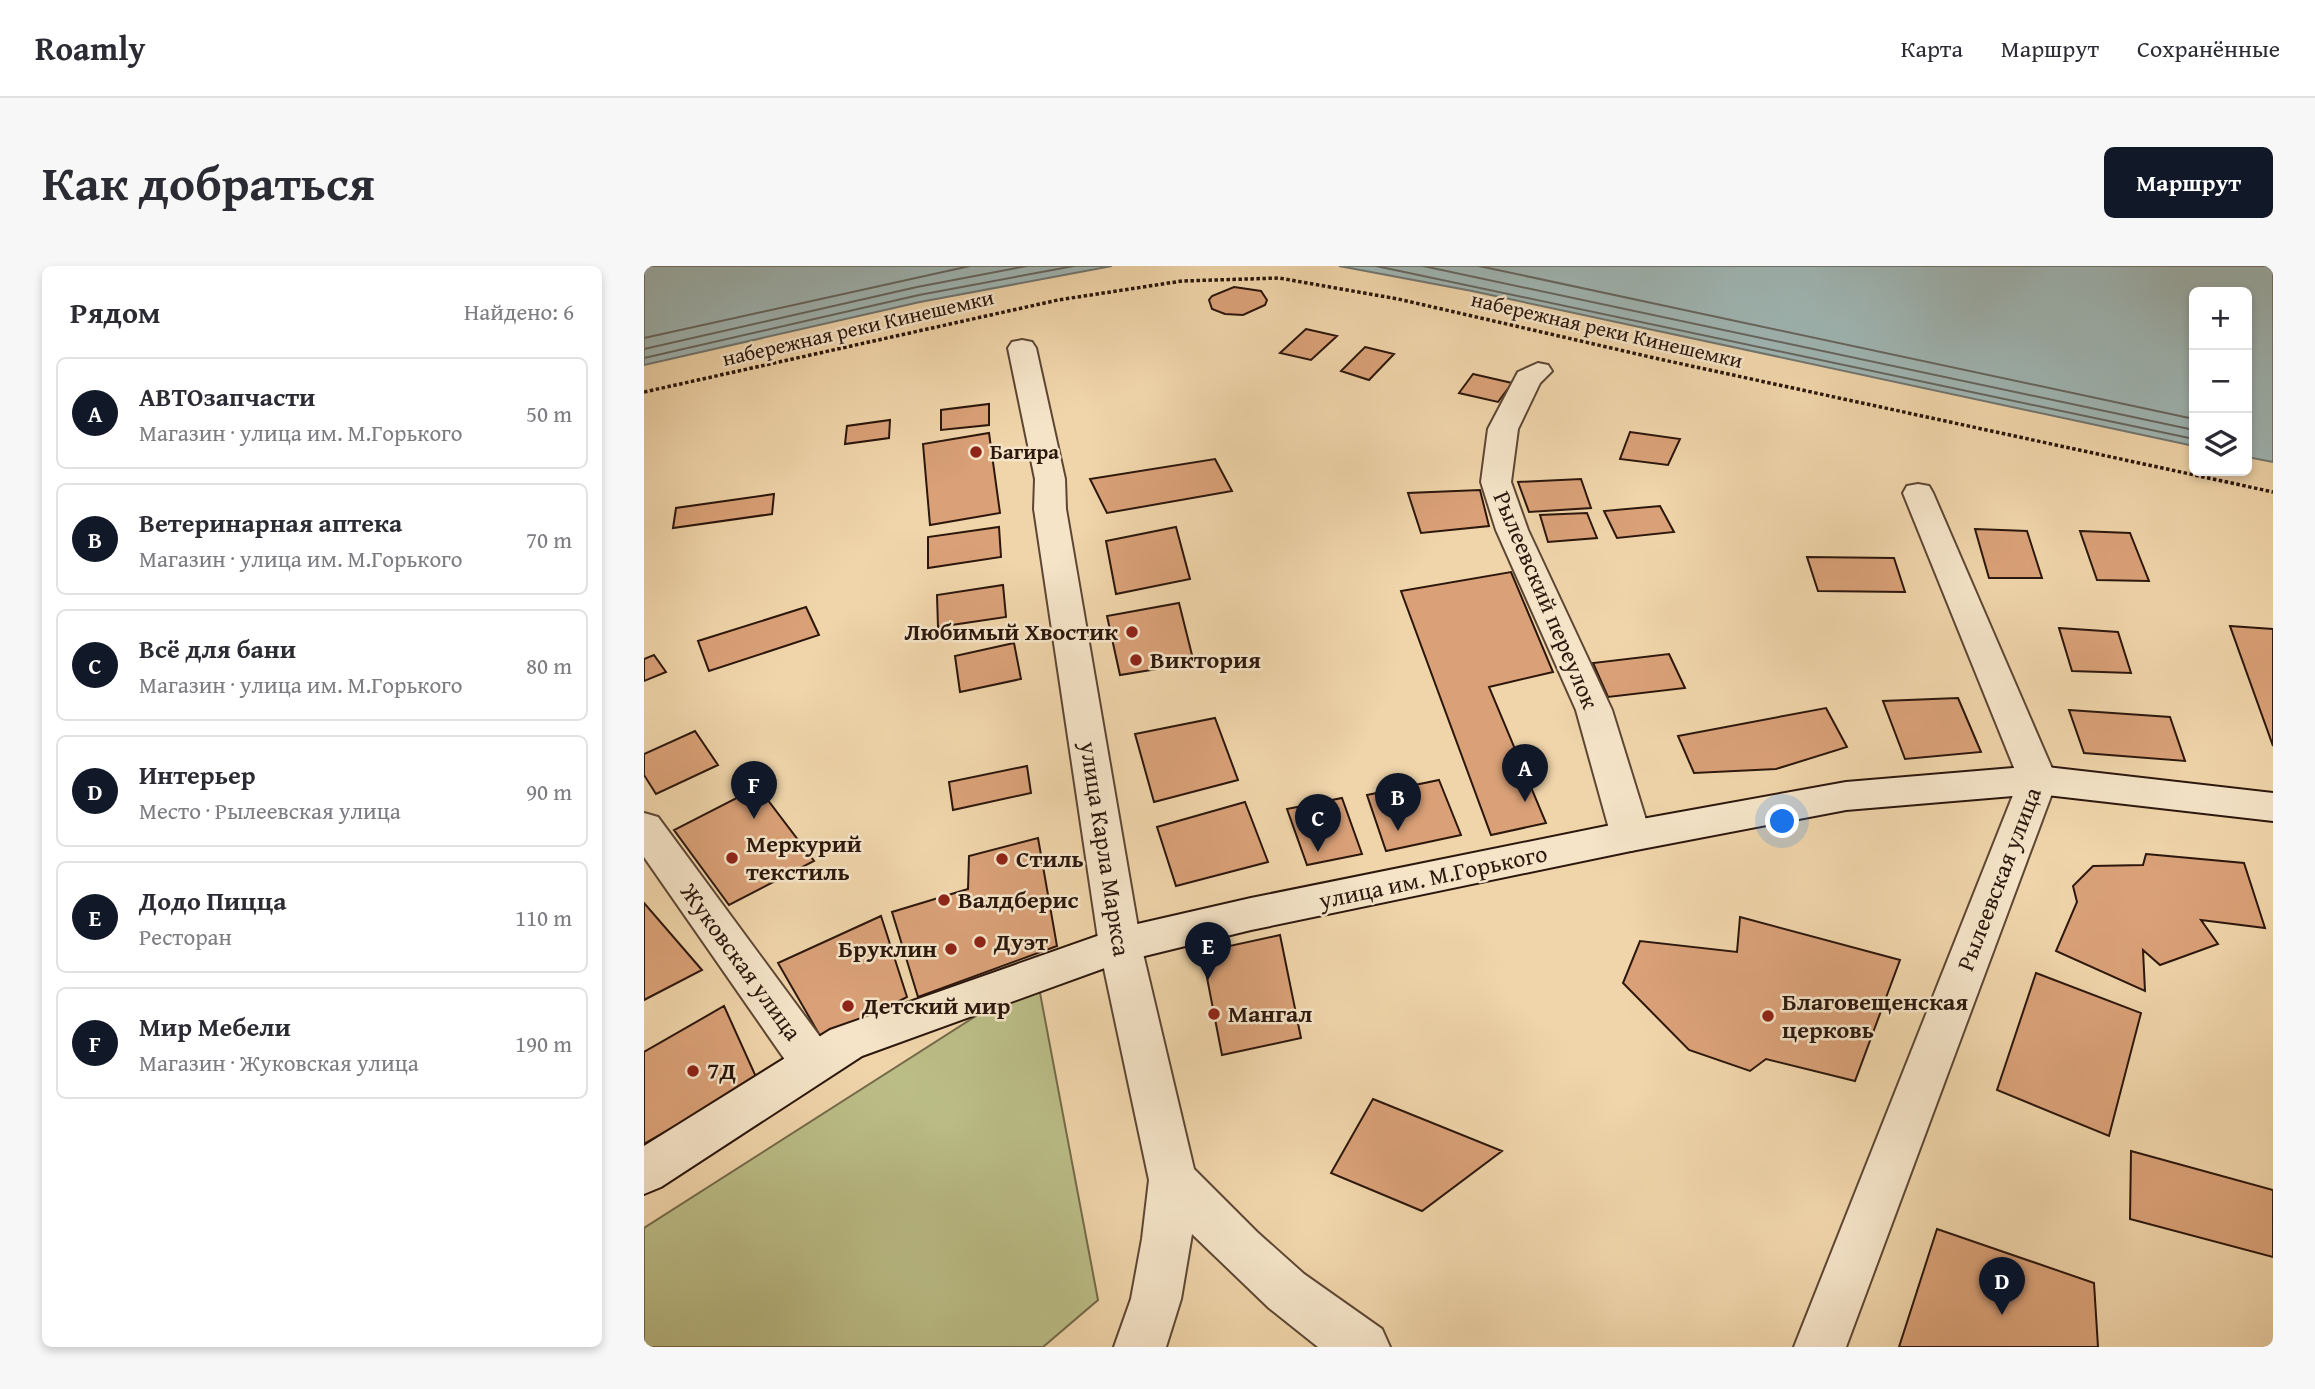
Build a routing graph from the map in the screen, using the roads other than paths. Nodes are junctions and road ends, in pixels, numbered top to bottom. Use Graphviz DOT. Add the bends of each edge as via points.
graph roads {
  1 [pos="1023,348"];
  2 [pos="1538,371"];
  3 [pos="1918,493"];
  4 [pos="2038,779"];
  5 [pos="2273,807"];
  6 [pos="644,827"];
  7 [pos="1632,836"];
  8 [pos="1120,945"];
  9 [pos="813,1063"];
  10 [pos="644,1172"];
  11 [pos="1173,1180"];
  12 [pos="1140,1347"];
  13 [pos="1364,1347"];
  14 [pos="1820,1347"];
  1 -- 8 [label="street, улица Карла Маркса" via="1050,479 1050,509"];
  2 -- 7 [label="street, Рылеевский переулок" via="1528,378 1503,429 1496,482 1512,530 1594,710"];
  3 -- 4 [label="street, Рылеевская улица"];
  4 -- 5 [label="street, улица им. М.Горького"];
  4 -- 7 [label="street, улица им. М.Горького" via="1846,796"];
  4 -- 14 [label="street, Рылеевская улица"];
  6 -- 9 [label="street, Жуковская улица"];
  7 -- 8 [label="street, улица им. М.Горького"];
  8 -- 9 [label="street, улица им. М.Горького" via="846,1043"];
  8 -- 11 [label="street, улица Карла Маркса"];
  9 -- 10 [label="street, улица им. М.Горького"];
  11 -- 12 [label="street, улица Карла Маркса" via="1156,1299"];
  11 -- 13 [label="street" via="1226,1237 1287,1292"];
}
